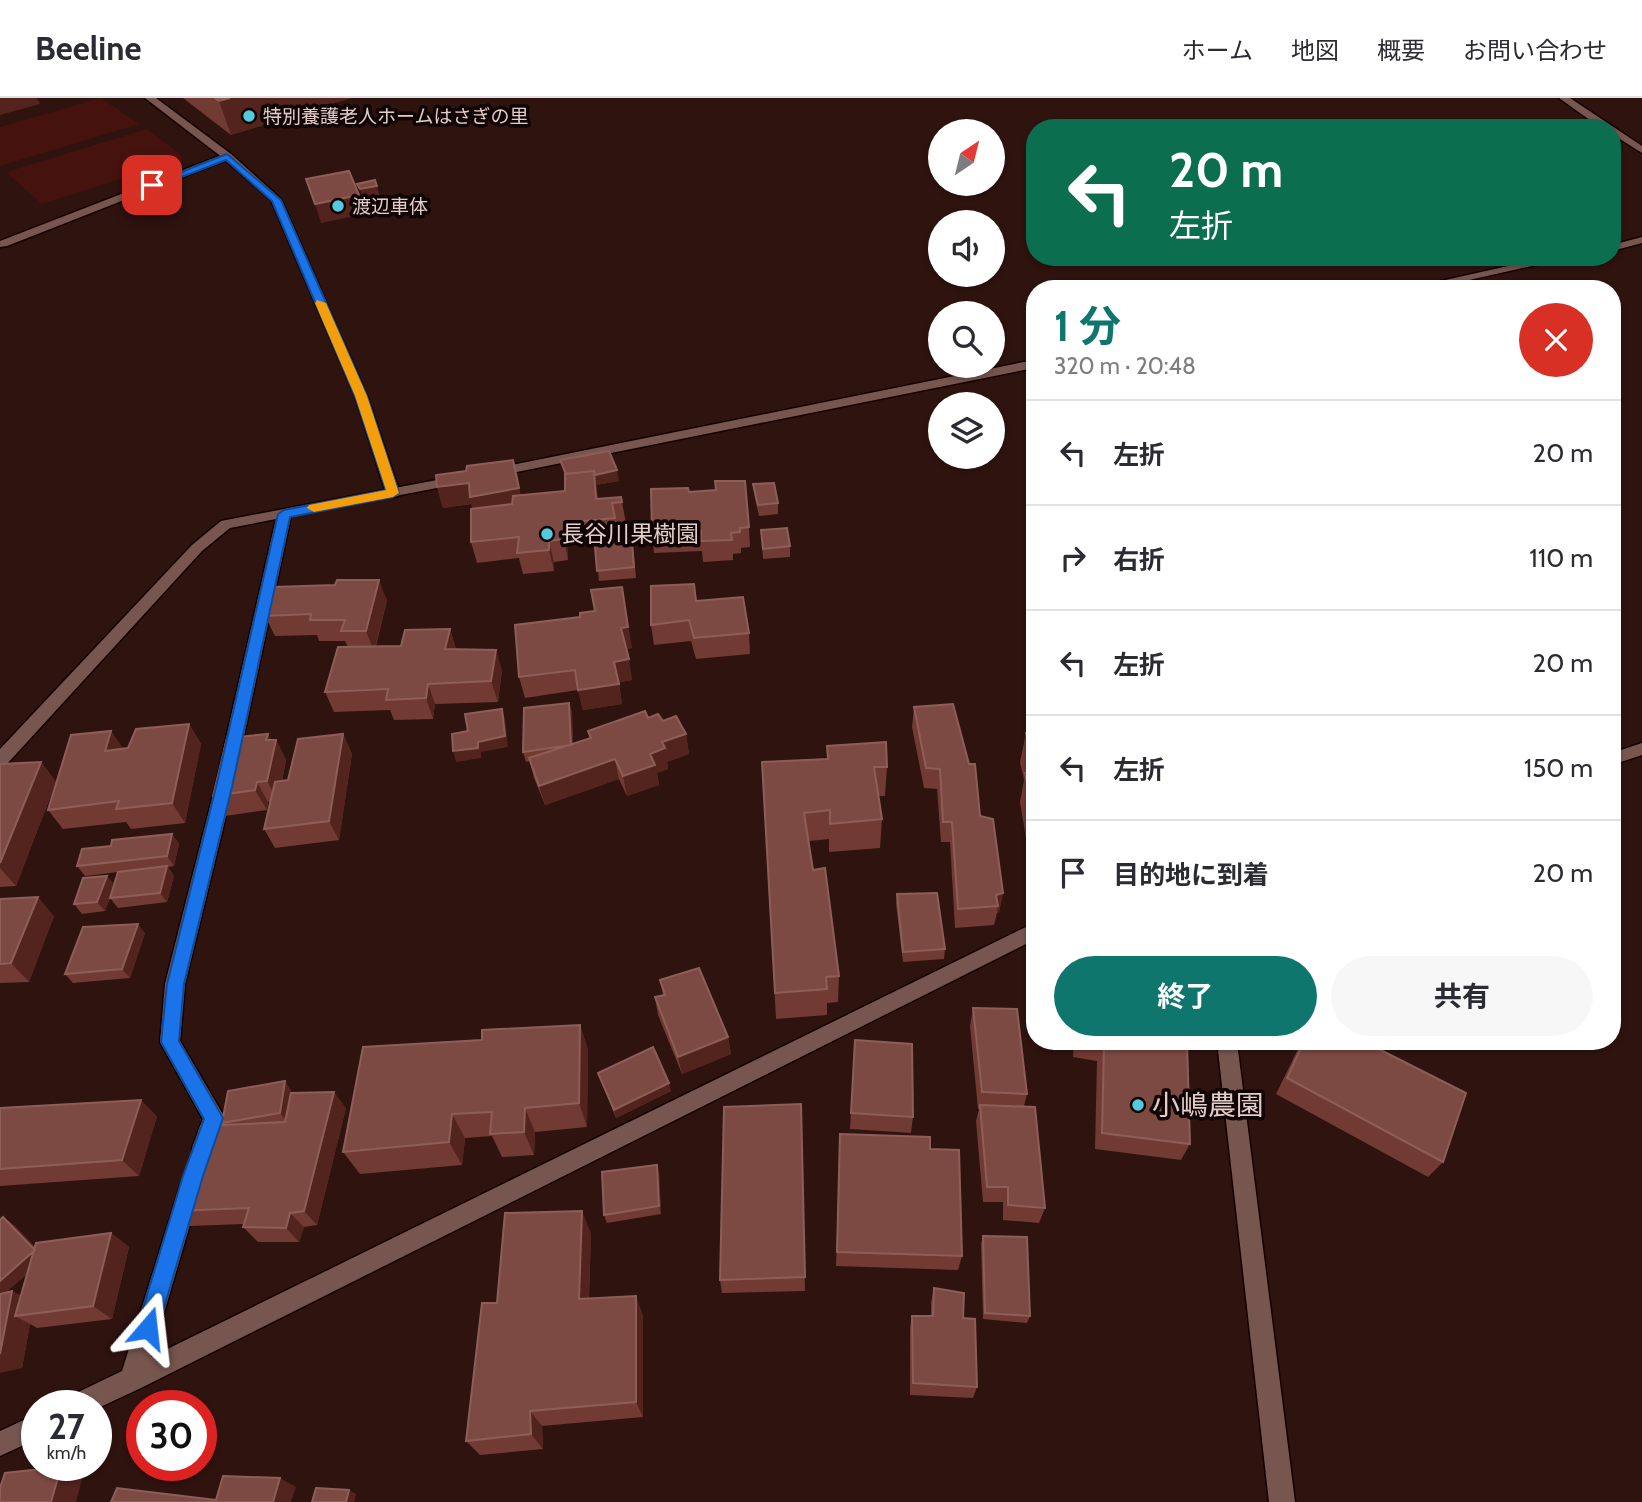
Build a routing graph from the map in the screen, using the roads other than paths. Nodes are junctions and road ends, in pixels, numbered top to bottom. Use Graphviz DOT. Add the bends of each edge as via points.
graph roads {
  1 [pos="150,98"];
  2 [pos="1568,99"];
  3 [pos="1596,119"];
  4 [pos="1621,136"];
  5 [pos="1642,150"];
  6 [pos="227,156"];
  7 [pos="1642,240"];
  8 [pos="3,244"];
  9 [pos="1621,246"];
  10 [pos="1523,266"];
  11 [pos="1455,280"];
  12 [pos="1026,366"];
  13 [pos="393,493"];
  14 [pos="284,514"];
  15 [pos="1642,749"];
  16 [pos="1621,756"];
  17 [pos="0,760"];
  18 [pos="1026,935"];
  19 [pos="1228,1050"];
  20 [pos="132,1379"];
  21 [pos="110,1390"];
  22 [pos="21,1434"];
  23 [pos="0,1444"];
  24 [pos="1282,1502"];
  1 -- 6 [label="street"];
  2 -- 3 [label="street"];
  4 -- 5 [label="street"];
  6 -- 8 [label="street"];
  6 -- 13 [label="street" via="276,200 361,396"];
  7 -- 9 [label="street"];
  10 -- 11 [label="street"];
  12 -- 13 [label="street"];
  13 -- 14 [label="street"];
  14 -- 17 [label="street" via="226,524 197,548"];
  14 -- 20 [label="street" via="176,984 170,1042 214,1118"];
  15 -- 16 [label="street"];
  18 -- 20 [label="street"];
  19 -- 24 [label="street"];
  20 -- 21 [label="street"];
  22 -- 23 [label="street"];
}
